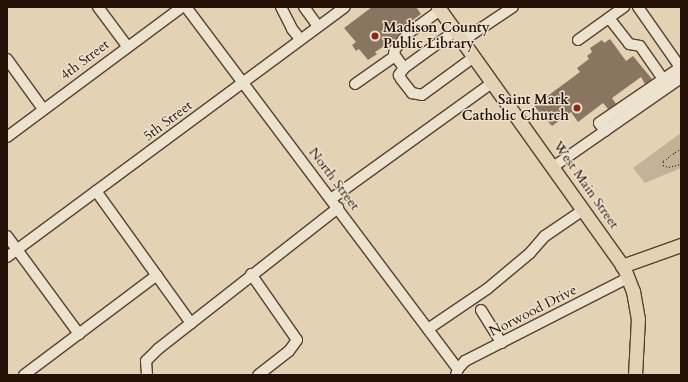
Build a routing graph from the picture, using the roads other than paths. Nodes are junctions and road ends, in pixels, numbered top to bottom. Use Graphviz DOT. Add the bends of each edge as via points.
graph roads {
  1 [pos="98,7"];
  2 [pos="182,7"];
  3 [pos="186,7"];
  4 [pos="281,7"];
  5 [pos="304,7"];
  6 [pos="513,7"];
  7 [pos="624,7"];
  8 [pos="638,7"];
  9 [pos="439,8"];
  10 [pos="338,9"];
  11 [pos="609,18"];
  12 [pos="318,26"];
  13 [pos="459,36"];
  14 [pos="300,39"];
  15 [pos="578,40"];
  16 [pos="127,46"];
  17 [pos="395,56"];
  18 [pos="474,57"];
  19 [pos="7,59"];
  20 [pos="681,67"];
  21 [pos="404,68"];
  22 [pos="681,78"];
  23 [pos="663,79"];
  24 [pos="243,82"];
  25 [pos="492,83"];
  26 [pos="355,84"];
  27 [pos="43,109"];
  28 [pos="605,131"];
  29 [pos="7,137"];
  30 [pos="553,167"];
  31 [pos="96,191"];
  32 [pos="331,198"];
  33 [pos="338,208"];
  34 [pos="583,210"];
  35 [pos="7,236"];
  36 [pos="681,245"];
  37 [pos="17,250"];
  38 [pos="7,257"];
  39 [pos="625,272"];
  40 [pos="251,274"];
  41 [pos="157,276"];
  42 [pos="480,310"];
  43 [pos="191,323"];
  44 [pos="428,329"];
  45 [pos="79,334"];
  46 [pos="502,343"];
  47 [pos="457,372"];
  48 [pos="24,375"];
  49 [pos="147,375"];
  50 [pos="258,375"];
  51 [pos="635,375"];
  1 -- 16 [label="street"];
  2 -- 16 [label="street, 4th Street"];
  3 -- 24 [label="street, North Street"];
  4 -- 14 [label="street"];
  5 -- 12 [label="street"];
  6 -- 13 [label="street"];
  7 -- 11 [label="street"];
  8 -- 20 [label="street"];
  9 -- 13 [label="main road, West Main Street"];
  9 -- 17 [label="street" via="410,32 395,49"];
  10 -- 12 [label="street, 5th Street"];
  11 -- 15 [label="street"];
  11 -- 23 [label="street" via="629,44 640,46"];
  12 -- 14 [label="street, 5th Street"];
  13 -- 18 [label="main road, West Main Street"];
  13 -- 21 [label="street"];
  14 -- 24 [label="street, 5th Street"];
  16 -- 27 [label="street, 4th Street"];
  17 -- 21 [label="street"];
  17 -- 26 [label="street"];
  18 -- 21 [label="street" via="419,96 412,93 401,79 399,75"];
  18 -- 25 [label="main road, West Main Street"];
  19 -- 27 [label="street"];
  20 -- 23 [label="street"];
  22 -- 28 [label="street"];
  23 -- 28 [label="street" via="599,123"];
  24 -- 31 [label="street, 5th Street"];
  24 -- 32 [label="street, North Street"];
  25 -- 30 [label="main road, West Main Street"];
  25 -- 32 [label="street"];
  27 -- 29 [label="street, 4th Street"];
  28 -- 30 [label="street"];
  30 -- 34 [label="main road, West Main Street"];
  31 -- 37 [label="street, 5th Street"];
  31 -- 41 [label="street"];
  32 -- 33 [label="street, North Street"];
  33 -- 40 [label="street"];
  33 -- 44 [label="street, North Street"];
  34 -- 39 [label="main road, West Main Street"];
  34 -- 44 [label="street" via="545,236 530,253 481,293"];
  35 -- 37 [label="street"];
  36 -- 39 [label="main road"];
  37 -- 38 [label="street, 5th Street"];
  37 -- 45 [label="street"];
  39 -- 46 [label="street, Norwood Drive"];
  39 -- 51 [label="main road, West Main Street" via="637,307 639,331"];
  40 -- 43 [label="street"];
  40 -- 50 [label="street" via="297,340 289,351"];
  41 -- 43 [label="street"];
  41 -- 45 [label="street"];
  42 -- 46 [label="street"];
  43 -- 49 [label="street" via="149,356 145,367"];
  44 -- 47 [label="street, North Street"];
  45 -- 48 [label="street"];
  46 -- 47 [label="street, Norwood Drive" via="465,361"];
}
